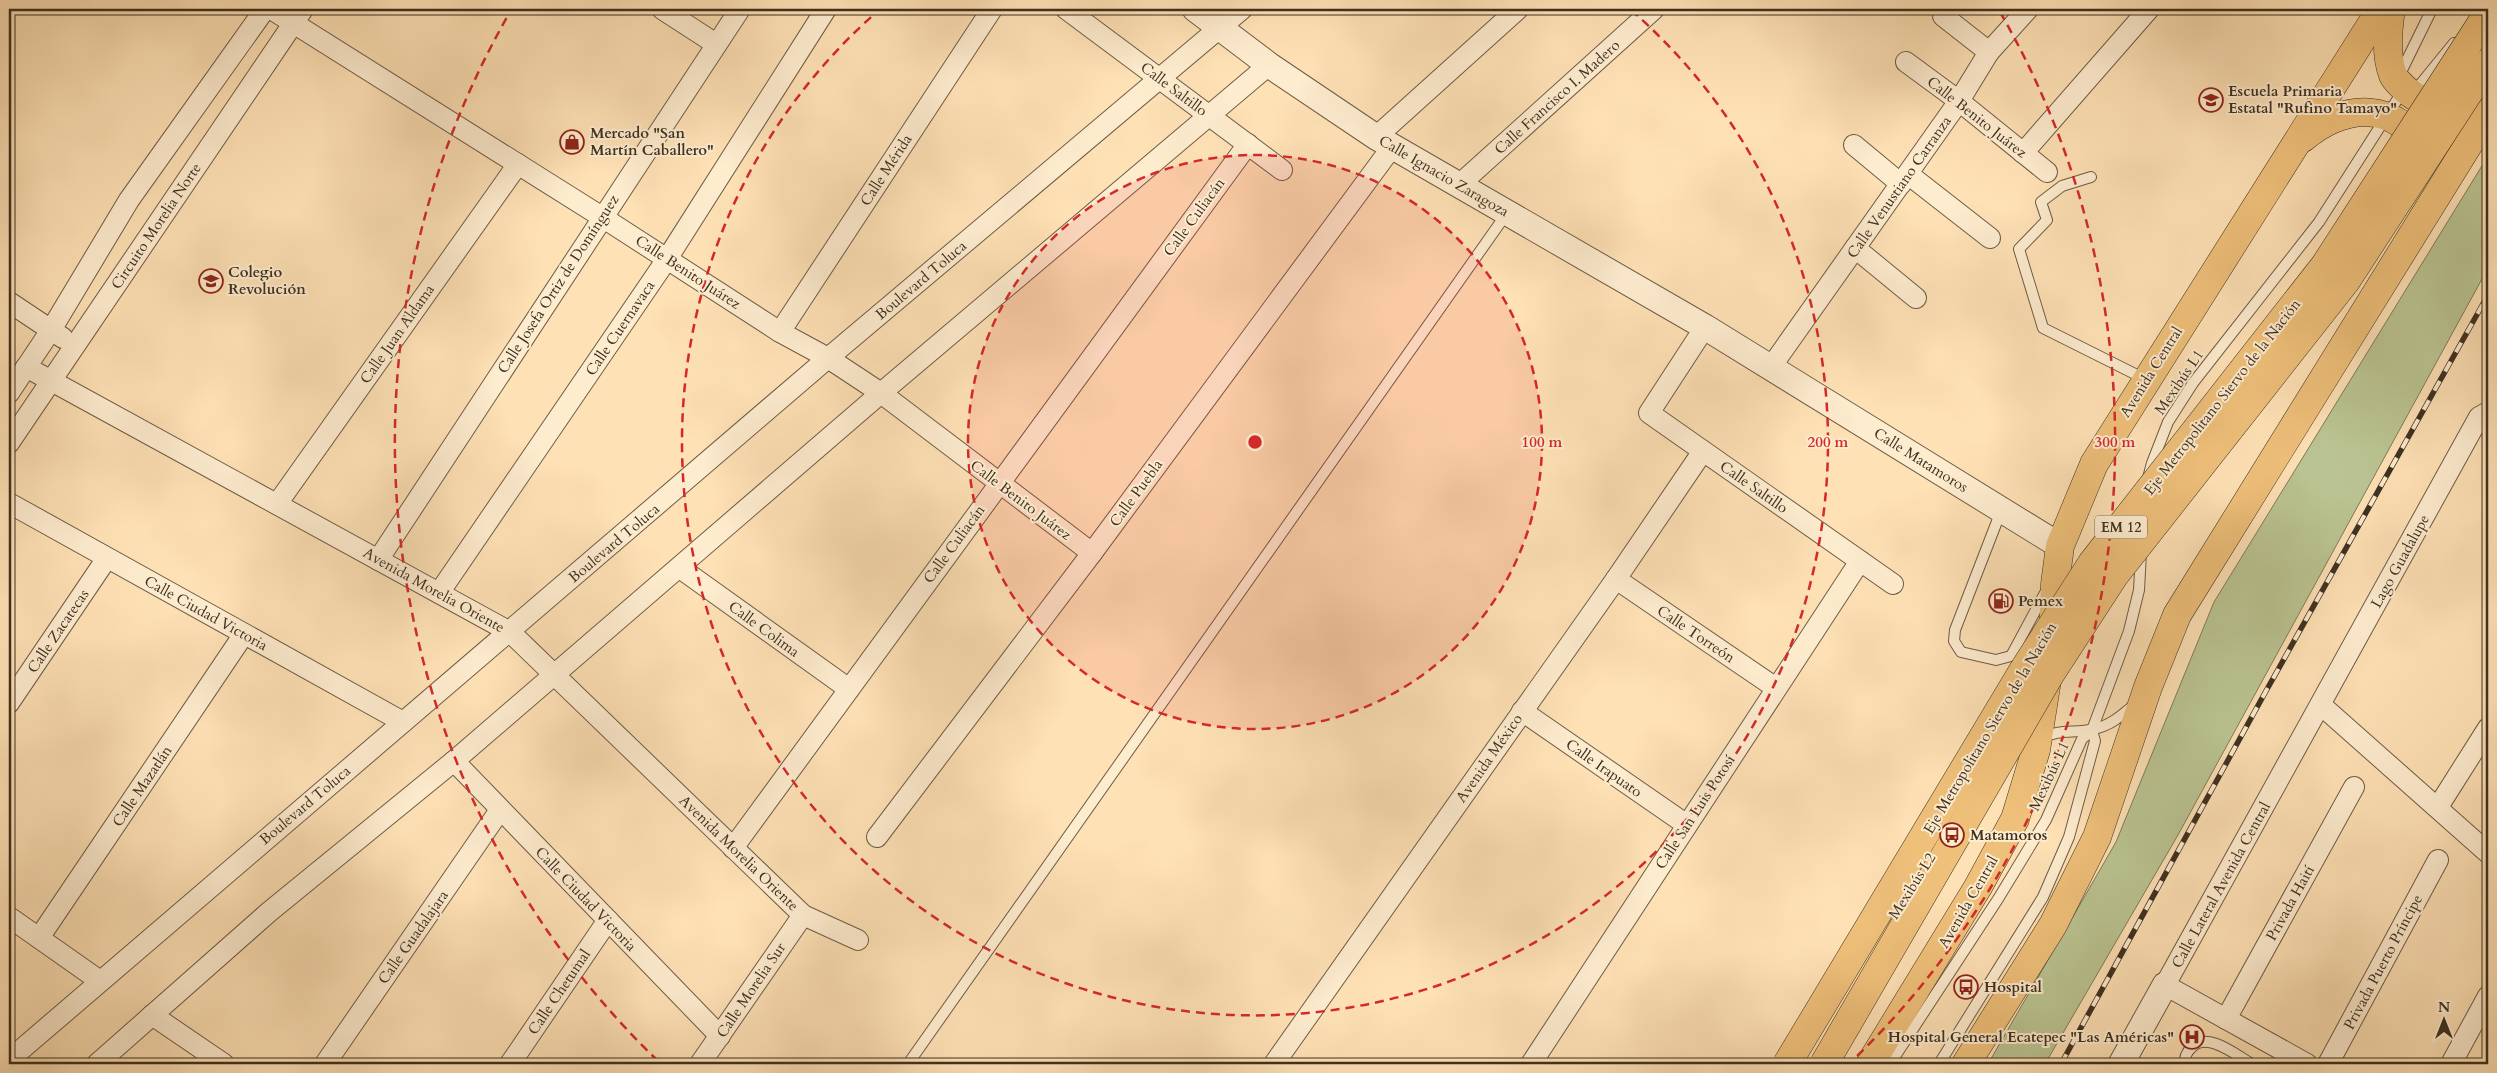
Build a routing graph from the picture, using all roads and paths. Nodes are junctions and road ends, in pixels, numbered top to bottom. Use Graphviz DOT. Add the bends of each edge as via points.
graph roads {
  1 [pos="264,9"];
  2 [pos="271,9"];
  3 [pos="662,9"];
  4 [pos="740,9"];
  5 [pos="826,9"];
  6 [pos="992,9"];
  7 [pos="1066,9"];
  8 [pos="1195,9"];
  9 [pos="1242,9"];
  10 [pos="1518,9"];
  11 [pos="1654,9"];
  12 [pos="2028,9"];
  13 [pos="2149,9"];
  14 [pos="2381,9"];
  15 [pos="2390,9"];
  16 [pos="2432,9"];
  17 [pos="2481,9"];
  18 [pos="2488,13"];
  19 [pos="298,16"];
  20 [pos="1943,16"];
  21 [pos="1220,28"];
  22 [pos="716,44"];
  23 [pos="1989,52"];
  24 [pos="1906,62"];
  25 [pos="2488,63"];
  26 [pos="1269,65"];
  27 [pos="1160,78"];
  28 [pos="2488,92"];
  29 [pos="2398,97"];
  30 [pos="1959,101"];
  31 [pos="2488,113"];
  32 [pos="1210,116"];
  33 [pos="1384,142"];
  34 [pos="2298,142"];
  35 [pos="1248,144"];
  36 [pos="1854,146"];
  37 [pos="2023,153"];
  38 [pos="518,164"];
  39 [pos="1282,170"];
  40 [pos="2047,172"];
  41 [pos="2091,177"];
  42 [pos="1905,179"];
  43 [pos="1460,185"];
  44 [pos="1507,212"];
  45 [pos="602,216"];
  46 [pos="2418,227"];
  47 [pos="1990,238"];
  48 [pos="1855,248"];
  49 [pos="667,259"];
  50 [pos="1916,298"];
  51 [pos="9,302"];
  52 [pos="1705,327"];
  53 [pos="51,330"];
  54 [pos="780,332"];
  55 [pos="75,345"];
  56 [pos="828,358"];
  57 [pos="26,367"];
  58 [pos="1771,367"];
  59 [pos="2146,379"];
  60 [pos="51,381"];
  61 [pos="9,393"];
  62 [pos="881,393"];
  63 [pos="2483,414"];
  64 [pos="9,443"];
  65 [pos="1703,451"];
  66 [pos="998,484"];
  67 [pos="9,503"];
  68 [pos="277,504"];
  69 [pos="2002,510"];
  70 [pos="1092,553"];
  71 [pos="107,558"];
  72 [pos="2058,558"];
  73 [pos="378,560"];
  74 [pos="1860,561"];
  75 [pos="680,568"];
  76 [pos="1616,579"];
  77 [pos="1893,584"];
  78 [pos="439,593"];
  79 [pos="510,632"];
  80 [pos="244,634"];
  81 [pos="555,674"];
  82 [pos="2148,687"];
  83 [pos="1776,688"];
  84 [pos="849,690"];
  85 [pos="9,703"];
  86 [pos="2321,705"];
  87 [pos="1522,711"];
  88 [pos="403,722"];
  89 [pos="2488,728"];
  90 [pos="2092,730"];
  91 [pos="2031,745"];
  92 [pos="454,761"];
  93 [pos="2002,780"];
  94 [pos="2354,787"];
  95 [pos="2438,807"];
  96 [pos="500,810"];
  97 [pos="1687,825"];
  98 [pos="877,837"];
  99 [pos="733,848"];
  100 [pos="2488,853"];
  101 [pos="2438,860"];
  102 [pos="803,915"];
  103 [pos="9,917"];
  104 [pos="608,920"];
  105 [pos="39,938"];
  106 [pos="858,940"];
  107 [pos="100,981"];
  108 [pos="2165,985"];
  109 [pos="2488,996"];
  110 [pos="152,1015"];
  111 [pos="2226,1019"];
  112 [pos="720,1036"];
  113 [pos="9,1060"];
  114 [pos="97,1064"];
  115 [pos="224,1064"];
  116 [pos="325,1064"];
  117 [pos="510,1064"];
  118 [pos="700,1064"];
  119 [pos="908,1064"];
  120 [pos="1274,1064"];
  121 [pos="1531,1064"];
  122 [pos="1787,1064"];
  123 [pos="1817,1064"];
  124 [pos="1824,1064"];
  125 [pos="1870,1064"];
  126 [pos="1890,1064"];
  127 [pos="1939,1064"];
  128 [pos="1966,1064"];
  129 [pos="2121,1064"];
  130 [pos="2185,1064"];
  131 [pos="2252,1064"];
  132 [pos="2307,1064"];
  133 [pos="2328,1064"];
  134 [pos="2451,1064"];
  1 -- 53 [label="street" via="129,200"];
  2 -- 19 [label="street, Calle Benito Juárez"];
  3 -- 22 [label="street"];
  4 -- 22 [label="street, Calle Josefa Ortiz de Domínguez"];
  5 -- 49 [label="street, Calle Cuernavaca"];
  6 -- 54 [label="street, Calle Mérida"];
  7 -- 27 [label="street, Calle Saltillo"];
  8 -- 21 [label="street, Calle Ignacio Zaragoza"];
  9 -- 21 [label="street, Boulevard Toluca"];
  10 -- 33 [label="street, Calle Puebla"];
  11 -- 43 [label="street, Calle Francisco I. Madero"];
  12 -- 23 [label="street, Calle Venustiano Carranza"];
  13 -- 37 [label="street"];
  14 -- 34 [label="highway, Avenida Central"];
  15 -- 29 [label="highway" via="2388,46"];
  16 -- 29 [label="lane, Mexibús L1" via="2401,72"];
  17 -- 29 [label="lane, Mexibús L1" via="2419,86"];
  18 -- 122 [label="highway, Eje Metropolitano Siervo de la Nación / EM 12, bridge" via="2325,265 2092,563 2024,669"];
  19 -- 38 [label="street, Calle Benito Juárez"];
  19 -- 55 [label="street, Circuito Morelia Norte"];
  20 -- 23 [label="street"];
  21 -- 26 [label="street, Calle Ignacio Zaragoza"];
  21 -- 27 [label="street, Boulevard Toluca"];
  22 -- 45 [label="street, Calle Josefa Ortiz de Domínguez"];
  23 -- 30 [label="street, Calle Venustiano Carranza"];
  24 -- 30 [label="street, Calle Benito Juárez"];
  25 -- 124 [label="highway, Eje Metropolitano Siervo de la Nación / EM 12, bridge" via="2346,281 2114,576 2051,673"];
  26 -- 32 [label="street"];
  26 -- 33 [label="street, Calle Ignacio Zaragoza"];
  27 -- 32 [label="street, Calle Saltillo"];
  27 -- 56 [label="street, Boulevard Toluca"];
  28 -- 29 [label="highway" via="2456,104 2434,104"];
  29 -- 34 [label="highway" via="2372,112 2329,122"];
  29 -- 46 [label="highway" via="2399,121 2415,136 2424,152 2428,171 2427,192"];
  29 -- 90 [label="lane, Mexibús L1" via="2319,222 2193,384 2168,422 2152,462 2142,518 2139,590 2129,631"];
  30 -- 37 [label="street, Calle Benito Juárez"];
  30 -- 42 [label="street, Calle Venustiano Carranza"];
  31 -- 46 [label="highway"];
  32 -- 35 [label="street, Calle Saltillo"];
  32 -- 62 [label="street"];
  33 -- 43 [label="street, Calle Ignacio Zaragoza"];
  33 -- 70 [label="street, Calle Puebla"];
  34 -- 59 [label="highway, Avenida Central"];
  35 -- 39 [label="street, Calle Saltillo"];
  35 -- 66 [label="street, Calle Culiacán"];
  36 -- 42 [label="street"];
  37 -- 40 [label="street, Calle Benito Juárez"];
  38 -- 45 [label="street, Calle Benito Juárez"];
  38 -- 68 [label="street, Calle Juan Aldama"];
  41 -- 59 [label="lane" via="2062,186 2041,202 2047,220 2019,249 2043,328"];
  42 -- 47 [label="street"];
  42 -- 48 [label="street, Calle Venustiano Carranza"];
  43 -- 44 [label="street, Calle Ignacio Zaragoza"];
  44 -- 52 [label="street, Calle Ignacio Zaragoza"];
  44 -- 119 [label="lane"];
  45 -- 49 [label="street, Calle Benito Juárez"];
  45 -- 73 [label="street, Calle Josefa Ortiz de Domínguez"];
  46 -- 82 [label="highway" via="2178,615"];
  48 -- 50 [label="street"];
  48 -- 58 [label="street, Calle Venustiano Carranza"];
  49 -- 54 [label="street, Calle Benito Juárez"];
  49 -- 78 [label="street, Calle Cuernavaca"];
  51 -- 53 [label="street"];
  52 -- 58 [label="street, Calle Matamoros"];
  52 -- 65 [label="street, Calle Saltillo" via="1649,413"];
  53 -- 55 [label="street"];
  53 -- 57 [label="street"];
  54 -- 56 [label="street, Calle Benito Juárez"];
  55 -- 60 [label="street, Circuito Morelia Norte"];
  56 -- 62 [label="street, Calle Benito Juárez"];
  56 -- 79 [label="street, Boulevard Toluca"];
  57 -- 60 [label="street, Avenida Morelia Oriente"];
  57 -- 61 [label="street"];
  58 -- 69 [label="street, Calle Matamoros"];
  59 -- 72 [label="highway, Avenida Central" via="2094,464"];
  60 -- 64 [label="street, Circuito Morelia Norte"];
  60 -- 68 [label="street, Avenida Morelia Oriente"];
  62 -- 66 [label="street, Calle Benito Juárez"];
  62 -- 75 [label="street"];
  63 -- 86 [label="street, Lago Guadalupe"];
  65 -- 74 [label="street, Calle Saltillo"];
  65 -- 76 [label="street, Avenida México"];
  66 -- 70 [label="street, Calle Benito Juárez"];
  66 -- 84 [label="street, Calle Culiacán"];
  67 -- 71 [label="street, Calle Ciudad Victoria"];
  68 -- 73 [label="street, Avenida Morelia Oriente"];
  69 -- 72 [label="street, Calle Matamoros"];
  69 -- 72 [label="lane" via="1955,630 1954,641 1961,652 1996,660 2011,656"];
  70 -- 98 [label="street, Calle Puebla"];
  71 -- 80 [label="street, Calle Ciudad Victoria"];
  71 -- 85 [label="street, Calle Zacatecas"];
  72 -- 91 [label="highway, Avenida Central" via="2053,644"];
  73 -- 78 [label="street, Avenida Morelia Oriente"];
  74 -- 77 [label="street, Calle Saltillo"];
  74 -- 83 [label="street, Calle San Luis Potosí"];
  75 -- 81 [label="street"];
  75 -- 84 [label="street, Calle Colima"];
  76 -- 83 [label="street, Calle Torreón"];
  76 -- 87 [label="street, Avenida México"];
  78 -- 79 [label="street, Avenida Morelia Oriente"];
  79 -- 81 [label="street, Avenida Morelia Oriente"];
  79 -- 88 [label="street, Boulevard Toluca"];
  80 -- 88 [label="street, Calle Ciudad Victoria"];
  80 -- 105 [label="street, Calle Mazatlán"];
  81 -- 92 [label="street"];
  81 -- 99 [label="street, Avenida Morelia Oriente"];
  82 -- 90 [label="lane" via="2135,704 2113,723"];
  82 -- 128 [label="highway" via="2092,846 2053,925"];
  83 -- 97 [label="street, Calle San Luis Potosí"];
  84 -- 99 [label="street, Calle Culiacán"];
  86 -- 95 [label="street"];
  86 -- 108 [label="street, Calle Lateral Avenida Central"];
  87 -- 97 [label="street, Calle Irapuato"];
  87 -- 120 [label="street, Avenida México"];
  88 -- 107 [label="street, Boulevard Toluca"];
  89 -- 95 [label="street"];
  90 -- 91 [label="lane" via="2049,734"];
  90 -- 126 [label="lane, Mexibús L1" via="2082,739 2046,820"];
  90 -- 127 [label="lane, Mexibús L1" via="2095,741 2069,837 2043,897"];
  91 -- 125 [label="highway, Avenida Central" via="2015,819 1978,887"];
  92 -- 96 [label="street, Calle Ciudad Victoria"];
  92 -- 110 [label="street" via="269,912"];
  93 -- 123 [label="lane, Mexibús L2" via="1958,841"];
  94 -- 111 [label="street, Privada Haití"];
  95 -- 100 [label="street"];
  96 -- 104 [label="street, Calle Ciudad Victoria"];
  96 -- 116 [label="street, Calle Guadalajara"];
  97 -- 121 [label="street, Calle San Luis Potosí"];
  99 -- 102 [label="street, Avenida Morelia Oriente"];
  101 -- 133 [label="street, Privada Puerto Príncipe"];
  102 -- 106 [label="street, Avenida Morelia Oriente"];
  102 -- 112 [label="street, Calle Morelia Sur"];
  103 -- 105 [label="street"];
  104 -- 112 [label="street, Calle Ciudad Victoria"];
  104 -- 117 [label="street, Calle Chetumal"];
  105 -- 107 [label="street"];
  107 -- 113 [label="street, Boulevard Toluca"];
  108 -- 111 [label="street"];
  108 -- 129 [label="street, Calle Lateral Avenida Central"];
  109 -- 134 [label="street"];
  110 -- 114 [label="street"];
  110 -- 115 [label="street"];
  111 -- 132 [label="street"];
  112 -- 118 [label="street, Calle Morelia Sur"];
  130 -- 131 [label="lane" via="2188,1051 2203,1041 2214,1042"];
}
